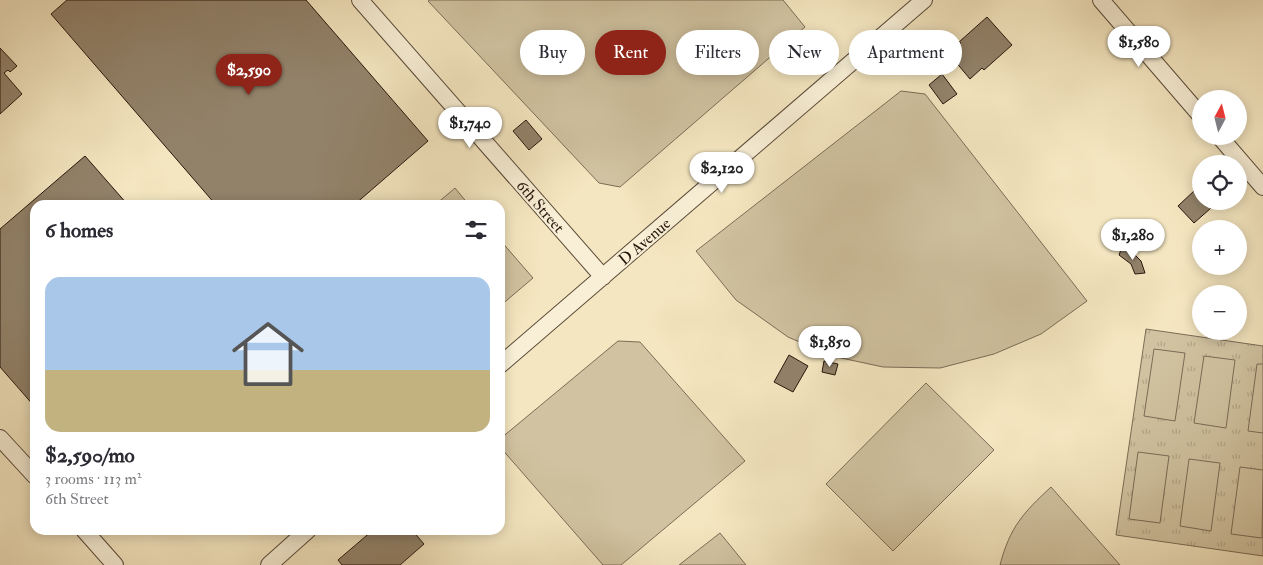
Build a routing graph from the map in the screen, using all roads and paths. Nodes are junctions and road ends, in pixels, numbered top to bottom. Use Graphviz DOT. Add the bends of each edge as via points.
graph roads {
  1 [pos="360,0"];
  2 [pos="924,0"];
  3 [pos="1101,0"];
  4 [pos="1192,106"];
  5 [pos="1227,145"];
  6 [pos="1263,187"];
  7 [pos="603,277"];
  8 [pos="505,361"];
  9 [pos="0,438"];
  10 [pos="30,471"];
  11 [pos="88,535"];
  12 [pos="302,535"];
  13 [pos="115,565"];
  14 [pos="269,565"];
  1 -- 7 [label="street, 6th Street"];
  2 -- 7 [label="street, D Avenue"];
  3 -- 4 [label="street"];
  5 -- 6 [label="street"];
  7 -- 8 [label="street, D Avenue"];
  9 -- 10 [label="street"];
  11 -- 13 [label="street"];
  12 -- 14 [label="street"];
}
